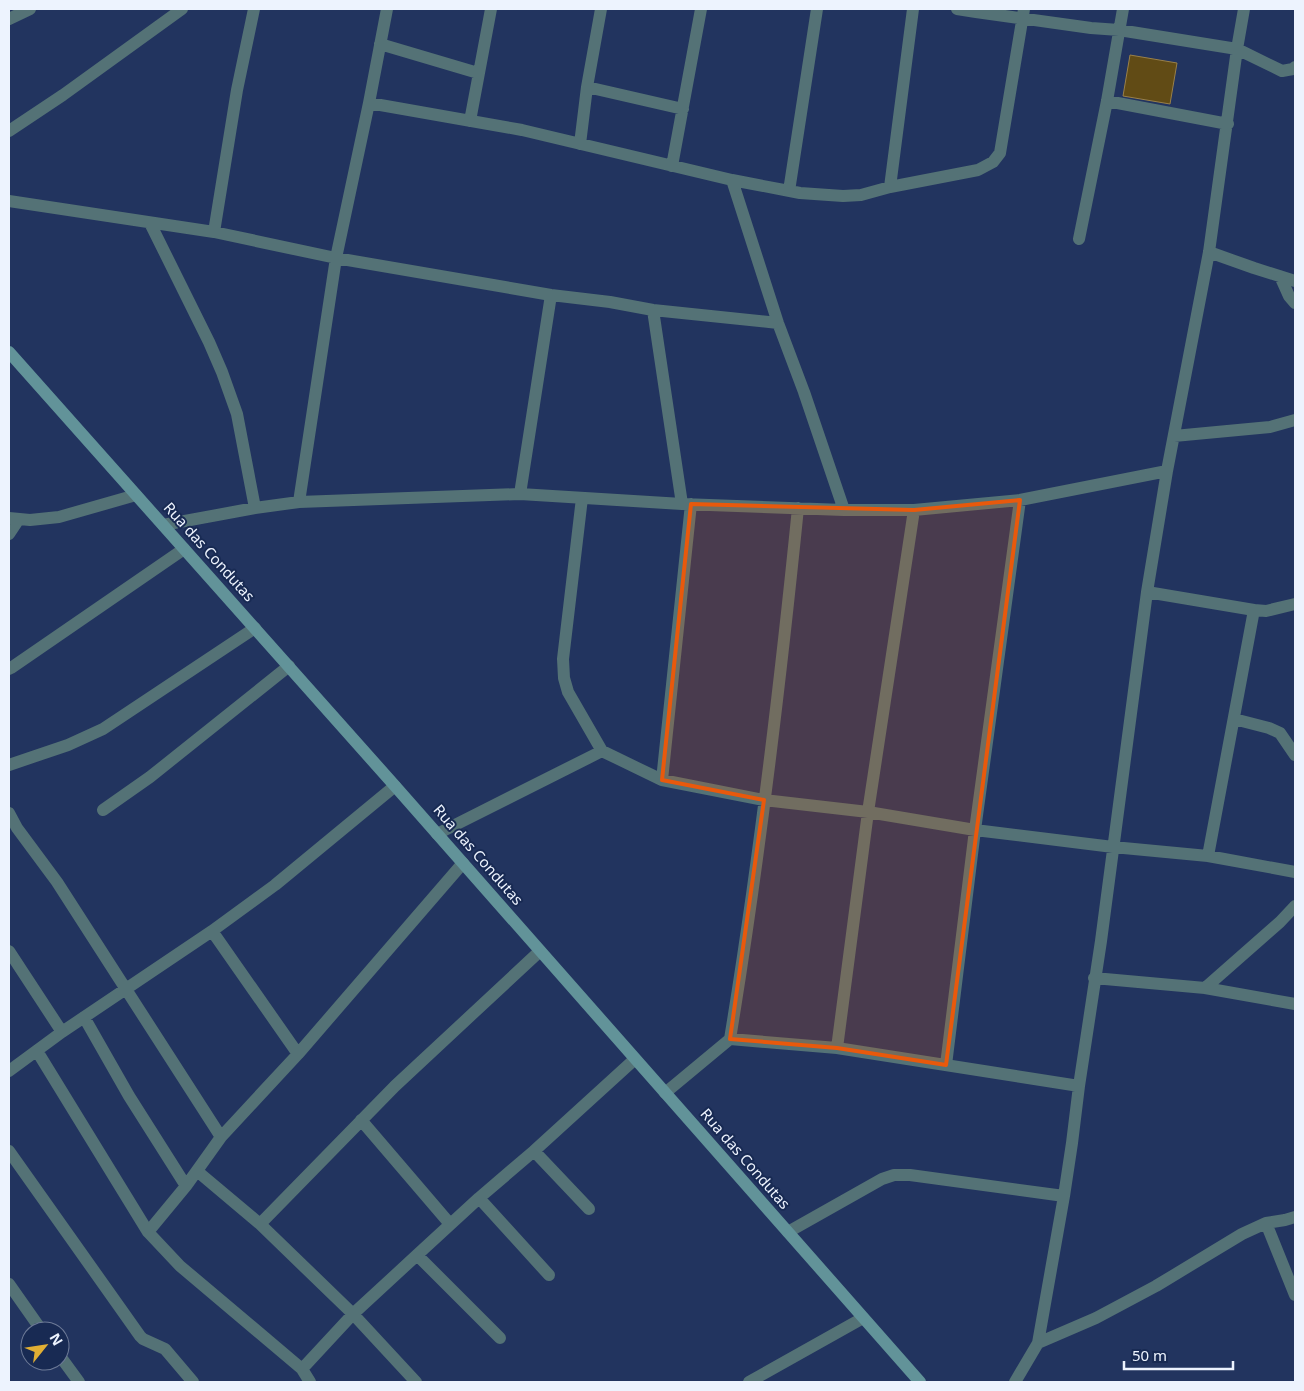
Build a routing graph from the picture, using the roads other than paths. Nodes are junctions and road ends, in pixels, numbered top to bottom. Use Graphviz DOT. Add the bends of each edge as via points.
graph roads {
  1 [pos="30,9"];
  2 [pos="182,9"];
  3 [pos="254,9"];
  4 [pos="387,9"];
  5 [pos="491,9"];
  6 [pos="601,9"];
  7 [pos="701,9"];
  8 [pos="817,9"];
  9 [pos="913,9"];
  10 [pos="957,9"];
  11 [pos="1122,9"];
  12 [pos="1244,9"];
  13 [pos="1023,13"];
  14 [pos="9,19"];
  15 [pos="1119,30"];
  16 [pos="380,44"];
  17 [pos="1237,50"];
  18 [pos="1295,67"];
  19 [pos="478,73"];
  20 [pos="587,87"];
  21 [pos="1107,101"];
  22 [pos="369,103"];
  23 [pos="683,109"];
  24 [pos="470,121"];
  25 [pos="1228,124"];
  26 [pos="9,131"];
  27 [pos="580,144"];
  28 [pos="672,166"];
  29 [pos="732,180"];
  30 [pos="890,187"];
  31 [pos="789,190"];
  32 [pos="9,201"];
  33 [pos="150,223"];
  34 [pos="214,232"];
  35 [pos="1078,240"];
  36 [pos="1209,252"];
  37 [pos="336,258"];
  38 [pos="1280,276"];
  39 [pos="1295,280"];
  40 [pos="551,295"];
  41 [pos="1295,304"];
  42 [pos="653,310"];
  43 [pos="778,323"];
  44 [pos="9,352"];
  45 [pos="1295,420"];
  46 [pos="1174,436"];
  47 [pos="1167,471"];
  48 [pos="520,494"];
  49 [pos="136,495"];
  50 [pos="582,498"];
  51 [pos="1020,500"];
  52 [pos="299,502"];
  53 [pos="686,504"];
  54 [pos="254,508"];
  55 [pos="798,508"];
  56 [pos="844,510"];
  57 [pos="914,510"];
  58 [pos="14,519"];
  59 [pos="163,525"];
  60 [pos="9,534"];
  61 [pos="184,549"];
  62 [pos="1147,592"];
  63 [pos="1295,604"];
  64 [pos="1254,610"];
  65 [pos="255,628"];
  66 [pos="289,666"];
  67 [pos="9,669"];
  68 [pos="1234,720"];
  69 [pos="602,750"];
  70 [pos="1295,755"];
  71 [pos="9,765"];
  72 [pos="662,780"];
  73 [pos="395,786"];
  74 [pos="764,800"];
  75 [pos="103,810"];
  76 [pos="868,812"];
  77 [pos="9,813"];
  78 [pos="975,830"];
  79 [pos="437,834"];
  80 [pos="1113,847"];
  81 [pos="1208,856"];
  82 [pos="464,863"];
  83 [pos="1295,872"];
  84 [pos="1295,906"];
  85 [pos="212,931"];
  86 [pos="9,951"];
  87 [pos="540,951"];
  88 [pos="1094,978"];
  89 [pos="1205,988"];
  90 [pos="126,990"];
  91 [pos="1295,1004"];
  92 [pos="84,1017"];
  93 [pos="62,1032"];
  94 [pos="730,1039"];
  95 [pos="837,1048"];
  96 [pos="37,1051"];
  97 [pos="298,1054"];
  98 [pos="635,1059"];
  99 [pos="946,1065"];
  100 [pos="9,1071"];
  101 [pos="1079,1086"];
  102 [pos="665,1093"];
  103 [pos="361,1120"];
  104 [pos="221,1137"];
  105 [pos="9,1151"];
  106 [pos="534,1151"];
  107 [pos="197,1170"];
  108 [pos="186,1186"];
  109 [pos="1064,1196"];
  110 [pos="479,1198"];
  111 [pos="589,1209"];
  112 [pos="1295,1217"];
  113 [pos="1266,1222"];
  114 [pos="260,1224"];
  115 [pos="450,1224"];
  116 [pos="148,1232"];
  117 [pos="788,1232"];
  118 [pos="417,1255"];
  119 [pos="549,1275"];
  120 [pos="9,1284"];
  121 [pos="1295,1295"];
  122 [pos="353,1314"];
  123 [pos="863,1318"];
  124 [pos="35,1321"];
  125 [pos="500,1338"];
  126 [pos="1038,1343"];
  127 [pos="302,1369"];
  128 [pos="70,1370"];
  129 [pos="79,1382"];
  130 [pos="193,1382"];
  131 [pos="310,1382"];
  132 [pos="416,1382"];
  133 [pos="750,1382"];
  134 [pos="920,1382"];
  135 [pos="1015,1382"];
  1 -- 14 [label="street"];
  2 -- 26 [label="street"];
  3 -- 34 [label="street"];
  4 -- 16 [label="street"];
  5 -- 19 [label="street"];
  6 -- 20 [label="street"];
  7 -- 23 [label="street"];
  8 -- 31 [label="street"];
  9 -- 30 [label="street"];
  10 -- 13 [label="street"];
  11 -- 15 [label="street"];
  12 -- 17 [label="street"];
  13 -- 15 [label="street" via="1091,28"];
  13 -- 30 [label="street" via="1000,153 993,162 978,170"];
  15 -- 17 [label="street"];
  15 -- 21 [label="street"];
  16 -- 19 [label="street"];
  16 -- 22 [label="street"];
  17 -- 18 [label="street" via="1282,71"];
  17 -- 25 [label="street"];
  19 -- 24 [label="street"];
  20 -- 23 [label="street"];
  20 -- 27 [label="street"];
  21 -- 25 [label="street"];
  21 -- 35 [label="street"];
  22 -- 24 [label="street"];
  22 -- 37 [label="street"];
  23 -- 28 [label="street"];
  24 -- 27 [label="street"];
  25 -- 36 [label="street"];
  27 -- 28 [label="street"];
  28 -- 29 [label="street"];
  29 -- 31 [label="street"];
  29 -- 43 [label="street"];
  30 -- 31 [label="street" via="843,196"];
  32 -- 33 [label="street"];
  33 -- 34 [label="street"];
  33 -- 54 [label="street" via="209,342 231,397"];
  34 -- 37 [label="street"];
  36 -- 38 [label="street"];
  36 -- 46 [label="street"];
  37 -- 40 [label="street"];
  37 -- 52 [label="street"];
  38 -- 39 [label="street"];
  38 -- 41 [label="street"];
  40 -- 42 [label="street"];
  40 -- 48 [label="street"];
  42 -- 43 [label="street"];
  42 -- 53 [label="street"];
  43 -- 56 [label="street"];
  44 -- 49 [label="street, Rua das Condutas"];
  45 -- 46 [label="street" via="1270,427"];
  46 -- 47 [label="street"];
  47 -- 51 [label="street"];
  47 -- 62 [label="street"];
  48 -- 50 [label="street"];
  48 -- 52 [label="street"];
  49 -- 58 [label="street" via="59,517"];
  49 -- 59 [label="street, Rua das Condutas"];
  50 -- 53 [label="street"];
  50 -- 69 [label="street" via="563,659 564,678 568,692"];
  51 -- 57 [label="street"];
  51 -- 78 [label="street"];
  52 -- 54 [label="street"];
  53 -- 55 [label="street"];
  53 -- 72 [label="street"];
  54 -- 59 [label="street"];
  55 -- 56 [label="street"];
  55 -- 74 [label="street"];
  56 -- 57 [label="street"];
  57 -- 76 [label="street"];
  58 -- 60 [label="street"];
  59 -- 61 [label="street, Rua das Condutas"];
  61 -- 65 [label="street, Rua das Condutas"];
  61 -- 67 [label="street"];
  62 -- 64 [label="street"];
  62 -- 80 [label="street"];
  63 -- 64 [label="street" via="1266,611"];
  64 -- 68 [label="street"];
  65 -- 66 [label="street, Rua das Condutas"];
  65 -- 71 [label="street" via="103,729"];
  66 -- 73 [label="street, Rua das Condutas"];
  66 -- 75 [label="street" via="150,777"];
  68 -- 70 [label="street" via="1280,733"];
  68 -- 81 [label="street"];
  69 -- 72 [label="street"];
  69 -- 79 [label="street"];
  72 -- 74 [label="street"];
  73 -- 79 [label="street, Rua das Condutas"];
  73 -- 85 [label="street" via="275,885"];
  74 -- 76 [label="street"];
  74 -- 94 [label="street"];
  76 -- 78 [label="street"];
  76 -- 95 [label="street"];
  77 -- 90 [label="street"];
  78 -- 80 [label="street"];
  78 -- 99 [label="street"];
  79 -- 82 [label="street, Rua das Condutas"];
  80 -- 81 [label="street"];
  80 -- 88 [label="street"];
  81 -- 83 [label="street"];
  82 -- 87 [label="street, Rua das Condutas"];
  82 -- 97 [label="street"];
  84 -- 89 [label="street"];
  85 -- 90 [label="street"];
  85 -- 97 [label="street"];
  86 -- 93 [label="street"];
  87 -- 98 [label="street, Rua das Condutas"];
  87 -- 103 [label="street"];
  88 -- 89 [label="street"];
  88 -- 101 [label="street"];
  89 -- 91 [label="street"];
  90 -- 92 [label="street"];
  90 -- 104 [label="street"];
  92 -- 93 [label="street"];
  92 -- 108 [label="street"];
  93 -- 96 [label="street"];
  94 -- 95 [label="street"];
  94 -- 102 [label="street"];
  95 -- 99 [label="street"];
  96 -- 100 [label="street"];
  96 -- 116 [label="street"];
  97 -- 104 [label="street"];
  98 -- 102 [label="street, Rua das Condutas"];
  98 -- 106 [label="street"];
  99 -- 101 [label="street"];
  101 -- 109 [label="street"];
  102 -- 117 [label="street, Rua das Condutas"];
  103 -- 114 [label="street"];
  103 -- 115 [label="street"];
  104 -- 107 [label="street"];
  105 -- 130 [label="street" via="140,1336 165,1349"];
  106 -- 110 [label="street"];
  106 -- 111 [label="street"];
  107 -- 108 [label="street"];
  107 -- 114 [label="street"];
  108 -- 116 [label="street"];
  109 -- 117 [label="street" via="894,1175"];
  109 -- 126 [label="street"];
  110 -- 115 [label="street"];
  110 -- 119 [label="street"];
  112 -- 113 [label="street"];
  113 -- 121 [label="street"];
  113 -- 126 [label="street" via="1096,1318"];
  114 -- 122 [label="street"];
  115 -- 118 [label="street"];
  116 -- 127 [label="street" via="180,1266"];
  117 -- 123 [label="street, Rua das Condutas"];
  118 -- 122 [label="street"];
  118 -- 125 [label="street"];
  120 -- 124 [label="street"];
  122 -- 127 [label="street"];
  122 -- 132 [label="street"];
  123 -- 133 [label="street"];
  123 -- 134 [label="street, Rua das Condutas"];
  126 -- 135 [label="street"];
  127 -- 131 [label="street"];
  128 -- 129 [label="street"];
}
